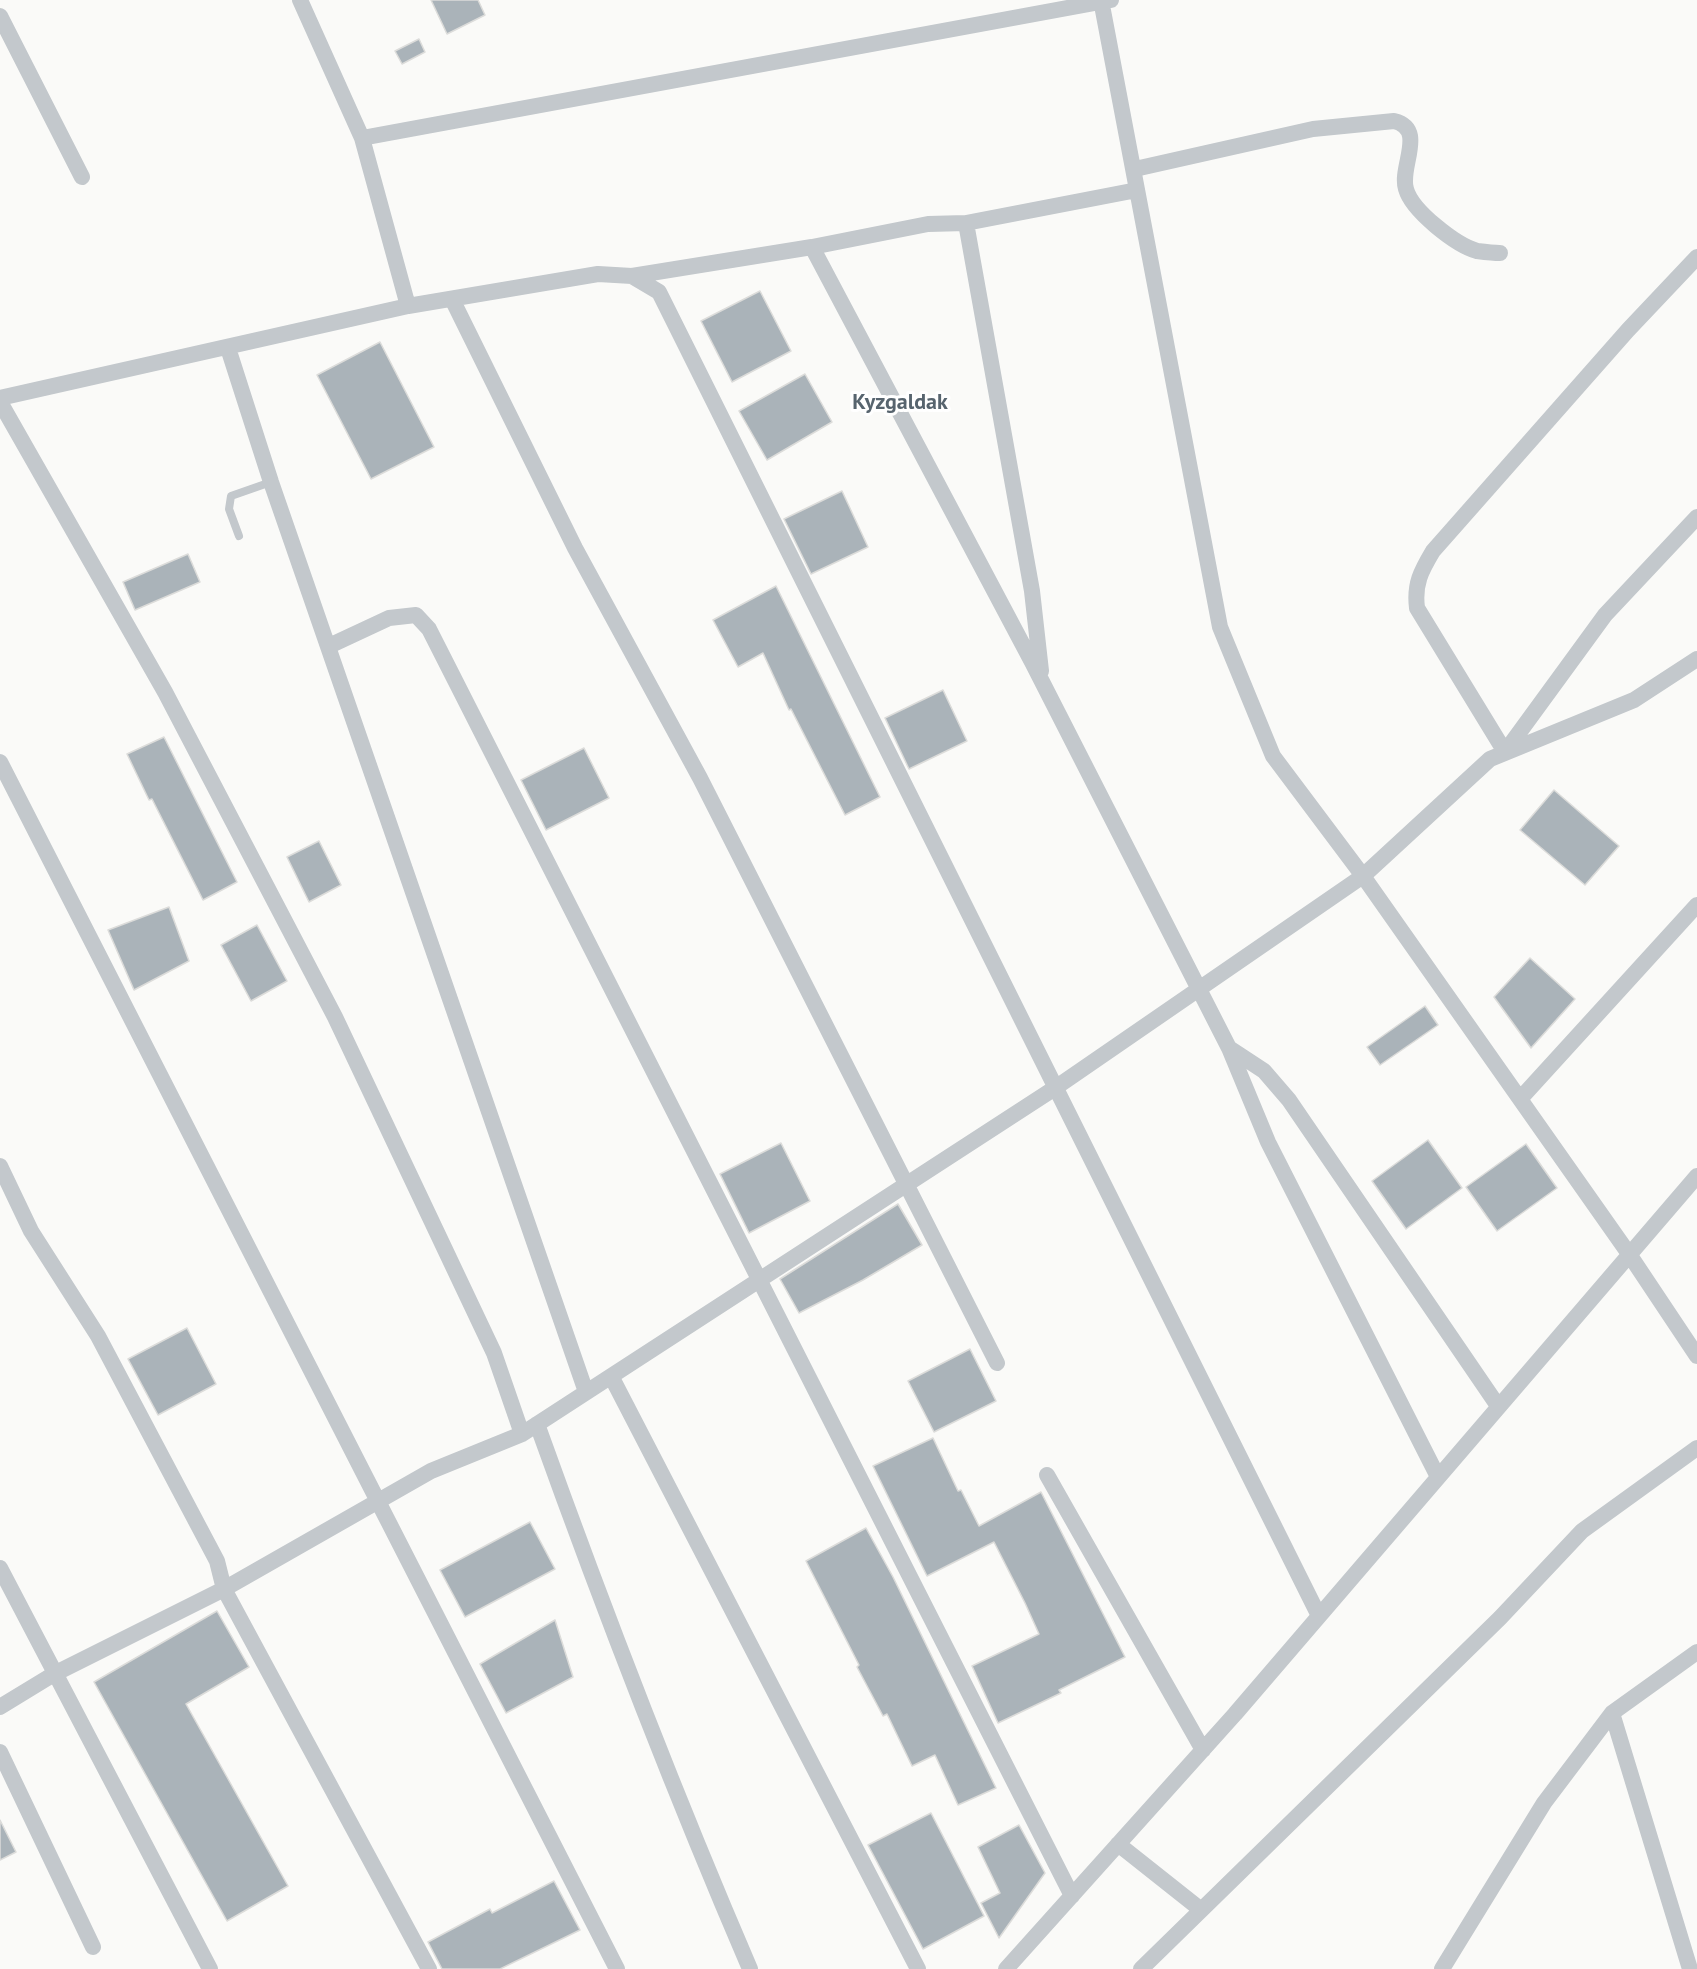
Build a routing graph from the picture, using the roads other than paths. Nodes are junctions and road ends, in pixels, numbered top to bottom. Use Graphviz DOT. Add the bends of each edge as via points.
graph roads {
  1 [pos="300,0"];
  2 [pos="1105,1"];
  3 [pos="0,16"];
  4 [pos="362,138"];
  5 [pos="1135,169"];
  6 [pos="82,177"];
  7 [pos="1137,190"];
  8 [pos="966,223"];
  9 [pos="812,247"];
  10 [pos="1500,253"];
  11 [pos="1697,257"];
  12 [pos="632,276"];
  13 [pos="452,299"];
  14 [pos="408,306"];
  15 [pos="228,348"];
  16 [pos="0,400"];
  17 [pos="271,482"];
  18 [pos="1697,517"];
  19 [pos="239,536"];
  20 [pos="329,646"];
  21 [pos="1697,659"];
  22 [pos="1043,684"];
  23 [pos="1505,752"];
  24 [pos="0,762"];
  25 [pos="1363,876"];
  26 [pos="1697,905"];
  27 [pos="1197,990"];
  28 [pos="1229,1048"];
  29 [pos="1055,1088"];
  30 [pos="1520,1099"];
  31 [pos="0,1166"];
  32 [pos="1697,1176"];
  33 [pos="907,1183"];
  34 [pos="1629,1254"];
  35 [pos="758,1280"];
  36 [pos="1697,1356"];
  37 [pos="997,1363"];
  38 [pos="611,1376"];
  39 [pos="586,1392"];
  40 [pos="1498,1406"];
  41 [pos="537,1424"];
  42 [pos="522,1434"];
  43 [pos="1697,1448"];
  44 [pos="1047,1475"];
  45 [pos="1438,1477"];
  46 [pos="377,1502"];
  47 [pos="0,1568"];
  48 [pos="224,1589"];
  49 [pos="1319,1616"];
  50 [pos="1697,1652"];
  51 [pos="54,1674"];
  52 [pos="0,1707"];
  53 [pos="1612,1713"];
  54 [pos="1203,1750"];
  55 [pos="0,1752"];
  56 [pos="1118,1844"];
  57 [pos="1071,1896"];
  58 [pos="1200,1909"];
  59 [pos="93,1947"];
  60 [pos="210,1969"];
  61 [pos="429,1969"];
  62 [pos="617,1969"];
  63 [pos="750,1969"];
  64 [pos="918,1969"];
  65 [pos="1006,1969"];
  66 [pos="1141,1969"];
  67 [pos="1442,1969"];
  68 [pos="1690,1969"];
  1 -- 4 [label="street"];
  2 -- 4 [label="street"];
  2 -- 5 [label="street"];
  3 -- 6 [label="street"];
  4 -- 14 [label="street"];
  5 -- 7 [label="street"];
  5 -- 10 [label="street" via="1313,129 1394,121 1402,123 1411,140 1405,181 1412,201 1449,237 1476,250"];
  7 -- 8 [label="street"];
  7 -- 25 [label="street" via="1220,627 1273,756"];
  8 -- 9 [label="street" via="928,224"];
  8 -- 22 [label="street" via="1032,591"];
  9 -- 12 [label="street"];
  9 -- 22 [label="street"];
  11 -- 23 [label="street" via="1433,550 1418,575 1414,590 1416,608"];
  12 -- 13 [label="street" via="598,274"];
  12 -- 29 [label="street" via="659,292"];
  13 -- 14 [label="street"];
  13 -- 33 [label="street" via="574,548 700,778"];
  14 -- 15 [label="street"];
  15 -- 16 [label="street"];
  15 -- 17 [label="street"];
  16 -- 42 [label="street" via="165,692 335,1017 494,1353"];
  17 -- 19 [label="lane" via="231,496 229,509"];
  17 -- 20 [label="street"];
  18 -- 23 [label="street" via="1605,615"];
  20 -- 35 [label="street" via="402,615 416,615 429,629"];
  20 -- 39 [label="street"];
  21 -- 23 [label="street" via="1634,700"];
  22 -- 27 [label="street"];
  23 -- 25 [label="street" via="1490,759"];
  24 -- 46 [label="street"];
  25 -- 27 [label="street"];
  25 -- 30 [label="street"];
  26 -- 30 [label="street"];
  27 -- 28 [label="street"];
  27 -- 29 [label="street"];
  28 -- 40 [label="street" via="1264,1071 1289,1100"];
  28 -- 45 [label="street" via="1268,1142"];
  29 -- 33 [label="street"];
  29 -- 49 [label="street"];
  30 -- 34 [label="street"];
  31 -- 48 [label="street" via="32,1231 98,1336 197,1522 217,1562"];
  32 -- 34 [label="street"];
  33 -- 35 [label="street"];
  33 -- 37 [label="street"];
  34 -- 36 [label="street"];
  34 -- 40 [label="street"];
  35 -- 38 [label="street"];
  35 -- 57 [label="street"];
  38 -- 39 [label="street"];
  38 -- 64 [label="street"];
  39 -- 41 [label="street"];
  40 -- 45 [label="street"];
  41 -- 42 [label="street"];
  41 -- 63 [label="street" via="591,1573"];
  42 -- 46 [label="street" via="431,1471"];
  43 -- 58 [label="street" via="1582,1531 1500,1618"];
  44 -- 54 [label="street"];
  45 -- 49 [label="street"];
  46 -- 48 [label="street"];
  46 -- 62 [label="street"];
  47 -- 51 [label="street"];
  48 -- 51 [label="street"];
  48 -- 61 [label="street"];
  49 -- 54 [label="street"];
  50 -- 53 [label="street"];
  51 -- 52 [label="street"];
  51 -- 60 [label="street"];
  53 -- 67 [label="street" via="1544,1803"];
  53 -- 68 [label="street"];
  54 -- 56 [label="street"];
  55 -- 59 [label="street"];
  56 -- 57 [label="street"];
  56 -- 58 [label="street"];
  57 -- 65 [label="street"];
  58 -- 66 [label="street"];
}
